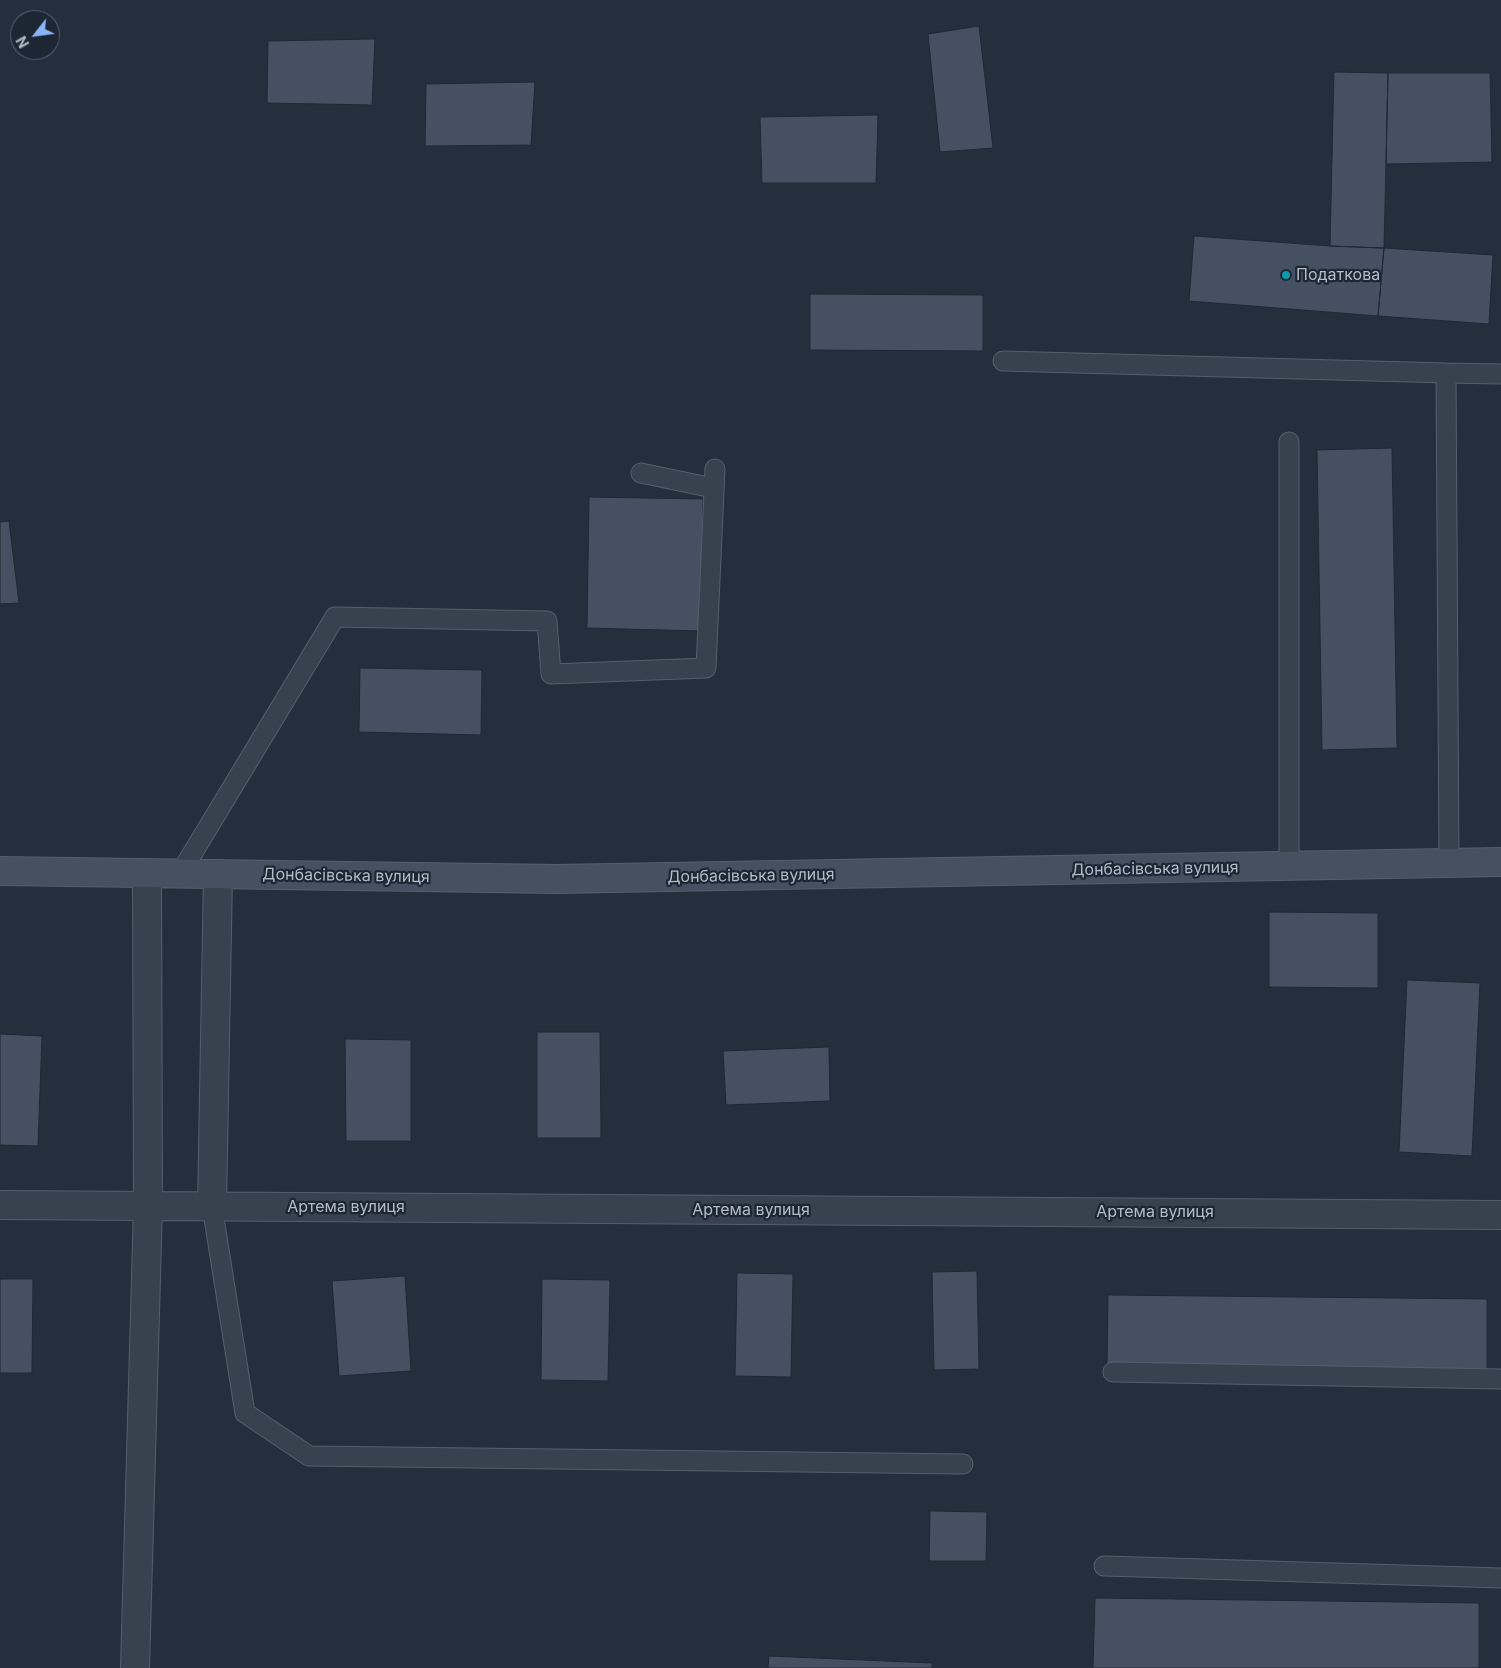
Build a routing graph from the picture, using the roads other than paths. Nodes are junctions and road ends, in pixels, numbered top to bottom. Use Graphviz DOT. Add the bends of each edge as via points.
graph roads {
  1 [pos="1003,361"];
  2 [pos="1446,373"];
  3 [pos="1501,374"];
  4 [pos="1289,442"];
  5 [pos="715,469"];
  6 [pos="641,473"];
  7 [pos="714,488"];
  8 [pos="1501,862"];
  9 [pos="1448,863"];
  10 [pos="1289,866"];
  11 [pos="0,870"];
  12 [pos="148,873"];
  13 [pos="180,874"];
  14 [pos="218,874"];
  15 [pos="0,1205"];
  16 [pos="148,1206"];
  17 [pos="212,1206"];
  18 [pos="1501,1215"];
  19 [pos="1113,1372"];
  20 [pos="1501,1379"];
  21 [pos="963,1464"];
  22 [pos="1104,1566"];
  23 [pos="1501,1578"];
  24 [pos="135,1668"];
  1 -- 2 [label="lane"];
  2 -- 3 [label="lane"];
  2 -- 9 [label="lane"];
  4 -- 10 [label="lane"];
  5 -- 7 [label="lane"];
  6 -- 7 [label="lane"];
  7 -- 13 [label="lane" via="706,668 551,674 547,621 335,617"];
  8 -- 9 [label="street, Донбасівська вулиця"];
  9 -- 10 [label="street, Донбасівська вулиця"];
  10 -- 14 [label="street, Донбасівська вулиця" via="557,880"];
  11 -- 12 [label="street, Донбасівська вулиця"];
  12 -- 13 [label="street, Донбасівська вулиця"];
  12 -- 16 [label="street"];
  13 -- 14 [label="street, Донбасівська вулиця"];
  14 -- 17 [label="street"];
  15 -- 16 [label="street, Артема вулиця"];
  16 -- 17 [label="street, Артема вулиця"];
  16 -- 24 [label="street"];
  17 -- 18 [label="street, Артема вулиця"];
  17 -- 21 [label="lane" via="245,1413 310,1456"];
  19 -- 20 [label="lane"];
  22 -- 23 [label="lane"];
}
